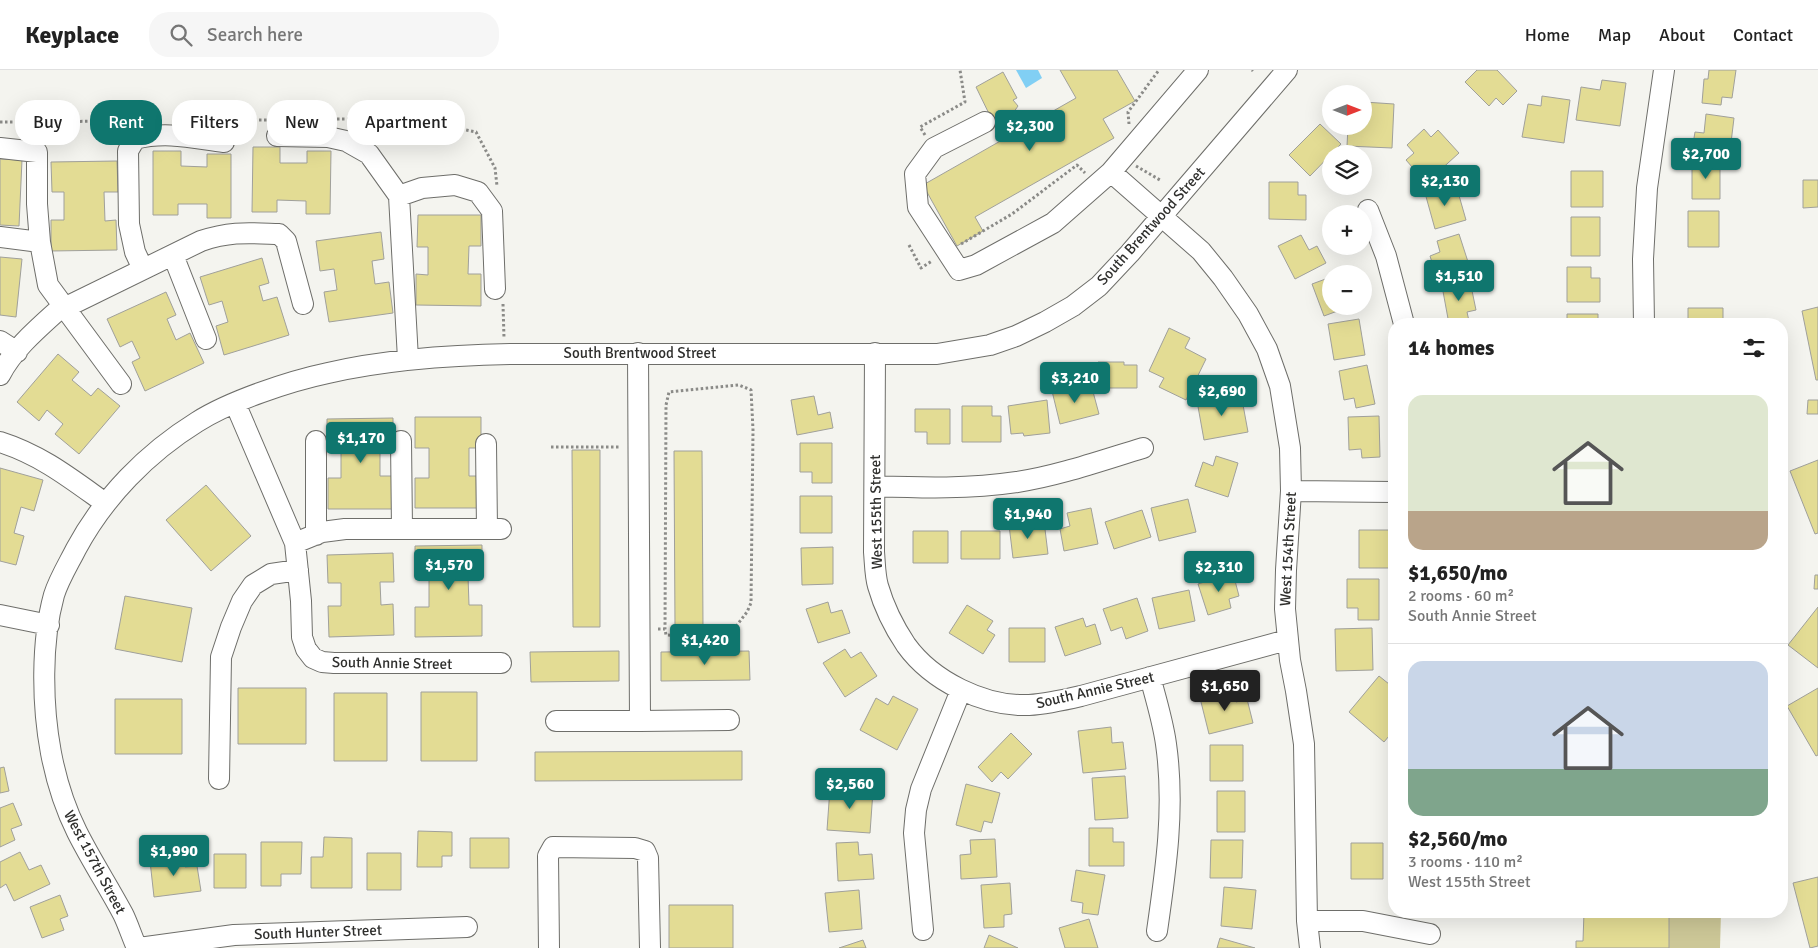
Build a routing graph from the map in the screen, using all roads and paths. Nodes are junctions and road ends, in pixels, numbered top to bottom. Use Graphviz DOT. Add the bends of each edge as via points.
graph roads {
  1 [pos="960,70"];
  2 [pos="1159,70"];
  3 [pos="1198,70"];
  4 [pos="1287,70"];
  5 [pos="1664,70"];
  6 [pos="337,119"];
  7 [pos="90,121"];
  8 [pos="0,122"];
  9 [pos="985,122"];
  10 [pos="1130,131"];
  11 [pos="172,135"];
  12 [pos="337,139"];
  13 [pos="0,148"];
  14 [pos="934,148"];
  15 [pos="1102,170"];
  16 [pos="498,191"];
  17 [pos="400,196"];
  18 [pos="1162,216"];
  19 [pos="1372,220"];
  20 [pos="0,237"];
  21 [pos="40,242"];
  22 [pos="909,245"];
  23 [pos="947,252"];
  24 [pos="173,255"];
  25 [pos="137,272"];
  26 [pos="499,293"];
  27 [pos="303,304"];
  28 [pos="64,308"];
  29 [pos="1402,318"];
  30 [pos="1644,318"];
  31 [pos="206,339"];
  32 [pos="8,347"];
  33 [pos="638,353"];
  34 [pos="875,353"];
  35 [pos="504,354"];
  36 [pos="408,359"];
  37 [pos="0,375"];
  38 [pos="121,384"];
  39 [pos="235,404"];
  40 [pos="401,441"];
  41 [pos="0,442"];
  42 [pos="316,442"];
  43 [pos="486,444"];
  44 [pos="666,446"];
  45 [pos="551,447"];
  46 [pos="639,447"];
  47 [pos="1143,448"];
  48 [pos="876,486"];
  49 [pos="1291,491"];
  50 [pos="1388,492"];
  51 [pos="105,503"];
  52 [pos="402,529"];
  53 [pos="316,535"];
  54 [pos="294,543"];
  55 [pos="298,570"];
  56 [pos="0,615"];
  57 [pos="49,625"];
  58 [pos="665,629"];
  59 [pos="640,630"];
  60 [pos="1288,640"];
  61 [pos="501,663"];
  62 [pos="1150,677"];
  63 [pos="961,690"];
  64 [pos="729,720"];
  65 [pos="556,721"];
  66 [pos="640,721"];
  67 [pos="219,779"];
  68 [pos="1307,921"];
  69 [pos="467,927"];
  70 [pos="923,930"];
  71 [pos="1157,931"];
  72 [pos="1430,934"];
  73 [pos="138,948"];
  74 [pos="549,948"];
  75 [pos="650,948"];
  76 [pos="1310,948"];
  1 -- 14 [label="path" via="965,102 920,127"];
  2 -- 10 [label="path" via="1128,112"];
  3 -- 15 [label="street"];
  4 -- 18 [label="street, South Brentwood Street"];
  5 -- 30 [label="street" via="1647,188"];
  6 -- 16 [label="path" via="394,119 442,124 476,132 495,168"];
  7 -- 8 [label="path"];
  9 -- 14 [label="street"];
  11 -- 25 [label="street" via="135,139 128,150 129,224"];
  12 -- 17 [label="street" via="369,154"];
  13 -- 21 [label="street" via="37,152"];
  14 -- 23 [label="street" via="915,174 918,207"];
  15 -- 18 [label="street, West 154th Street"];
  15 -- 23 [label="path" via="1086,174 1077,165 1012,214"];
  15 -- 23 [label="street" via="1053,222 976,265 959,270"];
  17 -- 26 [label="street" via="422,188 455,185 478,192 492,211"];
  17 -- 36 [label="street"];
  18 -- 34 [label="street, South Brentwood Street" via="1099,286 1073,306 1016,336 990,345 937,354"];
  18 -- 49 [label="street, West 154th Street" via="1201,251 1218,272 1248,314 1267,349 1287,420"];
  19 -- 29 [label="street" via="1386,256"];
  20 -- 21 [label="street"];
  21 -- 28 [label="street" via="48,285"];
  22 -- 23 [label="path" via="921,268"];
  24 -- 25 [label="street"];
  24 -- 27 [label="street" via="222,234 279,234 286,241"];
  24 -- 31 [label="street"];
  25 -- 28 [label="street"];
  26 -- 35 [label="path"];
  28 -- 32 [label="street"];
  28 -- 38 [label="street"];
  32 -- 37 [label="street"];
  33 -- 34 [label="street, South Brentwood Street"];
  33 -- 35 [label="street, South Brentwood Street"];
  33 -- 46 [label="street"];
  34 -- 48 [label="street, West 155th Street"];
  35 -- 36 [label="street, South Brentwood Street"];
  36 -- 39 [label="street, South Brentwood Street" via="326,373"];
  39 -- 51 [label="street, South Brentwood Street" via="198,421 162,447"];
  39 -- 54 [label="street, South Annie Street"];
  40 -- 52 [label="street"];
  41 -- 51 [label="street" via="32,454"];
  42 -- 53 [label="street"];
  43 -- 52 [label="street" via="494,529"];
  44 -- 46 [label="path"];
  44 -- 58 [label="path"];
  44 -- 58 [label="path" via="669,392 739,385 751,390 753,430 748,612 734,629 694,636 666,635"];
  45 -- 46 [label="path"];
  46 -- 59 [label="street"];
  47 -- 48 [label="street" via="1019,482 944,488"];
  48 -- 63 [label="street, West 155th Street" via="874,552 877,584 884,604 907,646 925,664"];
  49 -- 50 [label="street"];
  49 -- 60 [label="street, West 154th Street" via="1285,609"];
  51 -- 57 [label="street, South Brentwood Street" via="87,529 54,594"];
  52 -- 53 [label="street" via="345,529"];
  53 -- 54 [label="street"];
  54 -- 55 [label="street, South Annie Street"];
  55 -- 61 [label="street, South Annie Street" via="302,637 313,658 334,663"];
  55 -- 67 [label="street" via="271,574 254,586 242,601 231,627 221,657"];
  56 -- 57 [label="street"];
  57 -- 73 [label="street, West 157th Street" via="44,676 51,754 66,808 77,833 124,916"];
  58 -- 59 [label="path"];
  59 -- 66 [label="street"];
  60 -- 62 [label="street, South Annie Street"];
  60 -- 68 [label="street, West 154th Street" via="1304,744"];
  62 -- 63 [label="street, South Annie Street" via="1081,696 1027,705 987,700"];
  62 -- 71 [label="street" via="1166,744 1170,787 1169,846"];
  63 -- 70 [label="street" via="921,789 916,810 914,833"];
  64 -- 66 [label="street"];
  65 -- 66 [label="street"];
  68 -- 72 [label="street" via="1363,920"];
  68 -- 76 [label="street, West 154th Street"];
  69 -- 73 [label="street, South Hunter Street" via="234,935"];
  74 -- 75 [label="street" via="548,856 554,847 635,848 645,851 648,858"];
}
